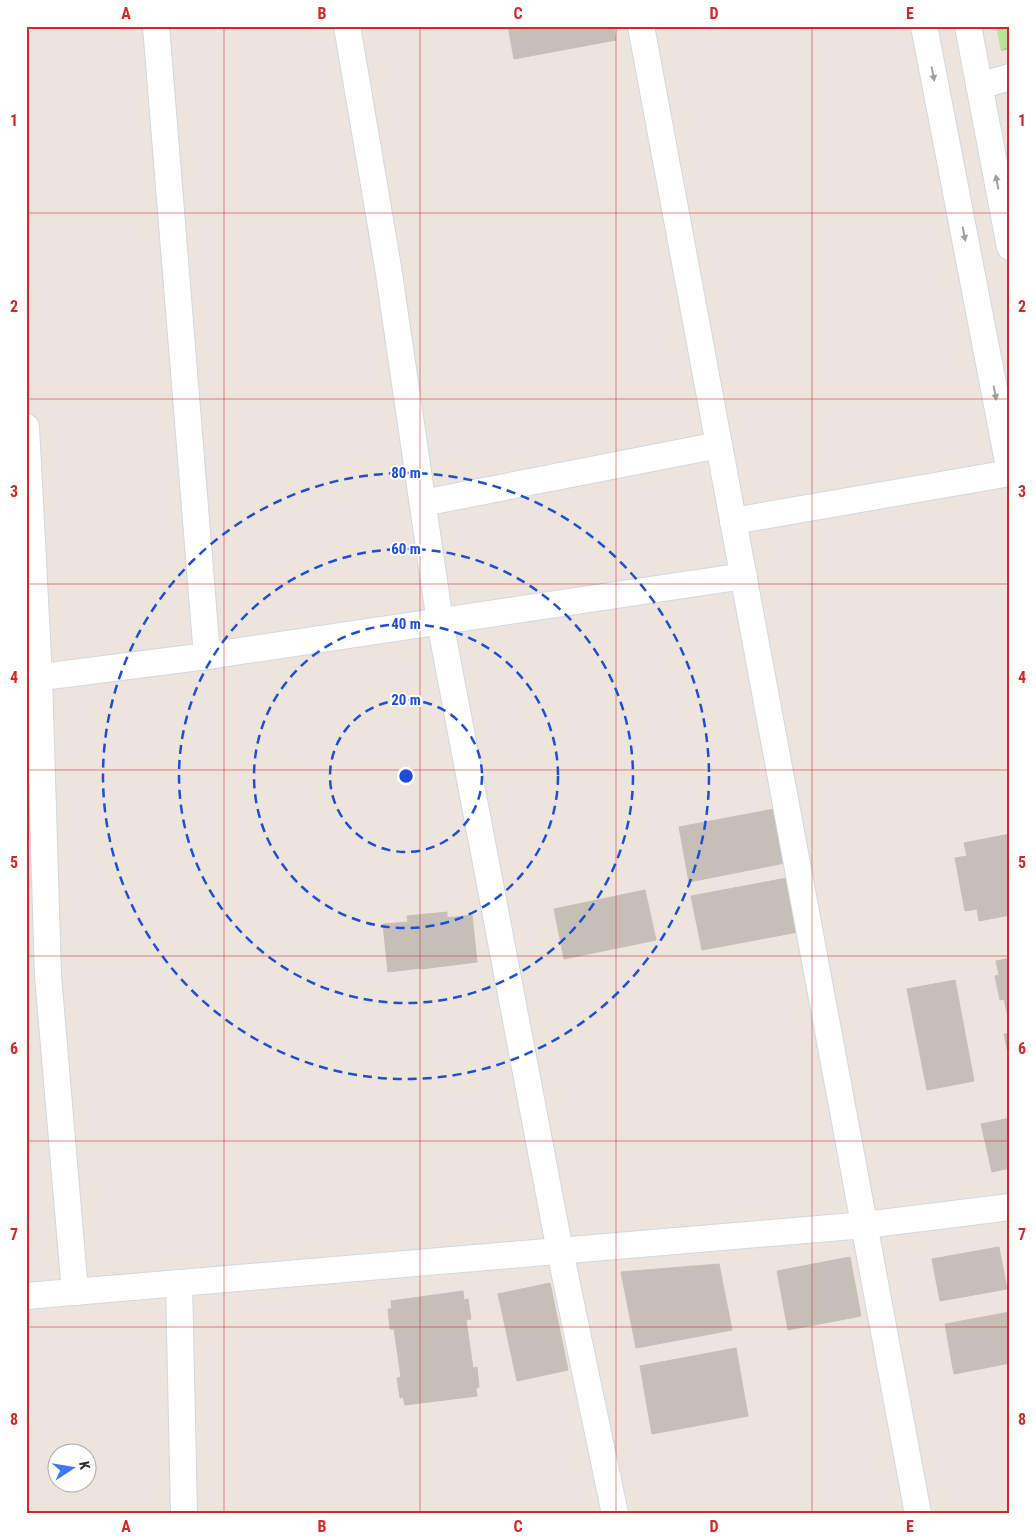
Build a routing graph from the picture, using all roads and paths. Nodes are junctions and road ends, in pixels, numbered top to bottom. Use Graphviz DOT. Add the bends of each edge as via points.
graph roads {
  1 [pos="156,26"];
  2 [pos="347,26"];
  3 [pos="641,26"];
  4 [pos="924,26"];
  5 [pos="968,26"];
  6 [pos="1010,77"];
  7 [pos="979,86"];
  8 [pos="1010,247"];
  9 [pos="26,428"];
  10 [pos="719,445"];
  11 [pos="1010,472"];
  12 [pos="423,503"];
  13 [pos="733,521"];
  14 [pos="744,576"];
  15 [pos="440,622"];
  16 [pos="207,656"];
  17 [pos="32,678"];
  18 [pos="1010,1207"];
  19 [pos="865,1225"];
  20 [pos="560,1251"];
  21 [pos="179,1283"];
  22 [pos="75,1292"];
  23 [pos="26,1296"];
  24 [pos="184,1514"];
  25 [pos="615,1514"];
  26 [pos="918,1514"];
  1 -- 16 [label="street"];
  2 -- 12 [label="street" via="388,267"];
  3 -- 10 [label="street"];
  4 -- 11 [label="street, one-way"];
  5 -- 7 [label="street"];
  6 -- 7 [label="street"];
  8 -- 7 [label="street, one-way"];
  9 -- 17 [label="street"];
  10 -- 12 [label="street"];
  10 -- 13 [label="street"];
  11 -- 13 [label="street"];
  12 -- 15 [label="street"];
  13 -- 14 [label="street"];
  14 -- 15 [label="street"];
  14 -- 19 [label="street"];
  15 -- 16 [label="street"];
  15 -- 20 [label="street"];
  16 -- 17 [label="street"];
  17 -- 22 [label="street" via="48,976"];
  18 -- 19 [label="street"];
  19 -- 20 [label="street"];
  19 -- 26 [label="street"];
  20 -- 21 [label="street"];
  20 -- 25 [label="street"];
  21 -- 22 [label="street"];
  21 -- 24 [label="street"];
  22 -- 23 [label="street"];
}
